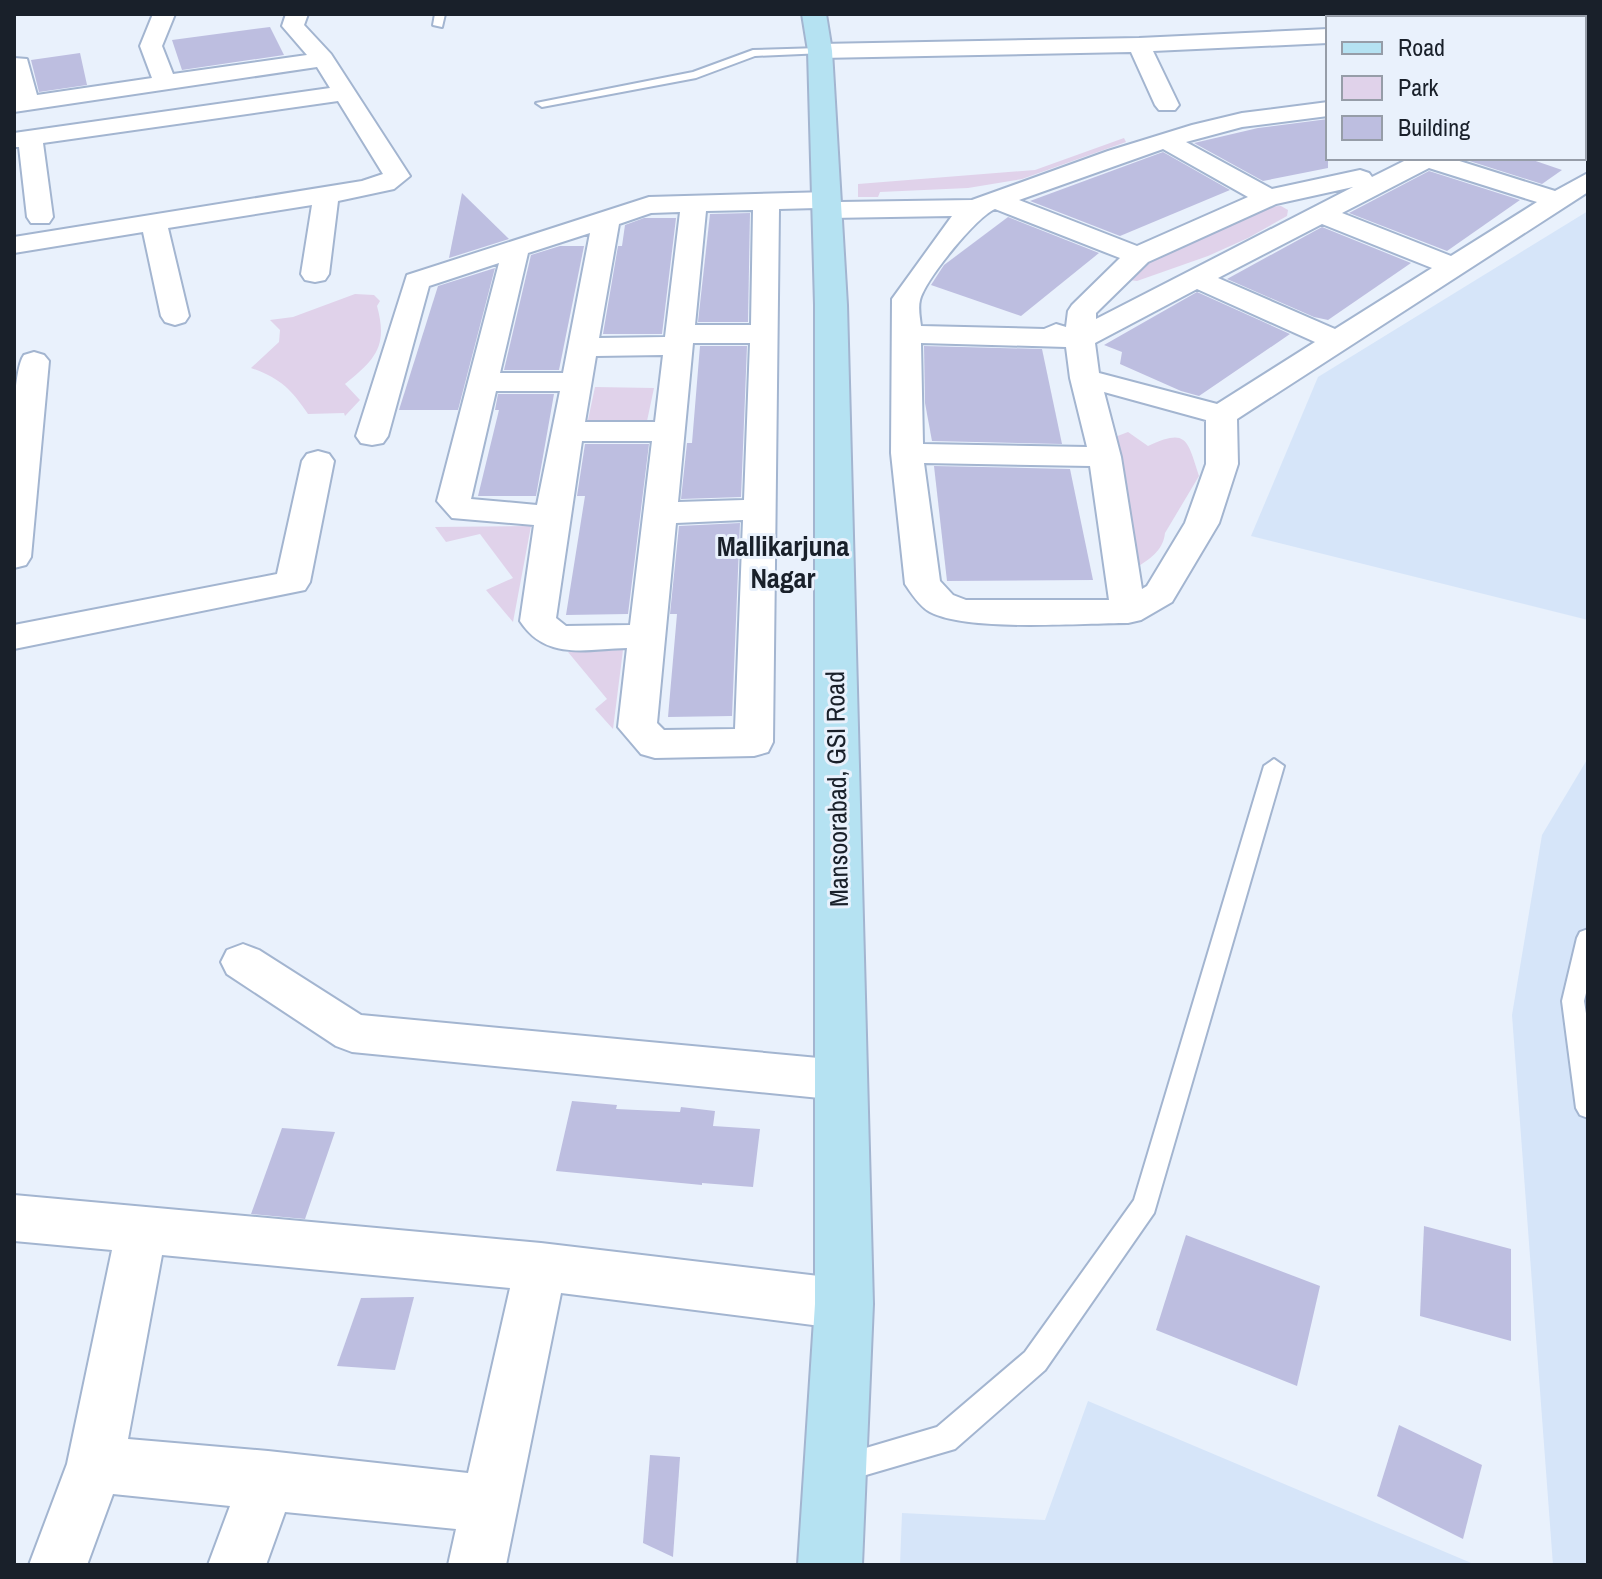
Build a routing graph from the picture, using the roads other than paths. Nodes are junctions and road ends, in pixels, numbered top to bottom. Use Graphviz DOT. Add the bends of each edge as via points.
graph roads {
  1 [pos="164,14"];
  2 [pos="297,14"];
  3 [pos="817,32"];
  4 [pos="1326,36"];
  5 [pos="1139,45"];
  6 [pos="323,59"];
  7 [pos="19,64"];
  8 [pos="165,82"];
  9 [pos="343,93"];
  10 [pos="542,103"];
  11 [pos="20,104"];
  12 [pos="1167,105"];
  13 [pos="1326,109"];
  14 [pos="22,139"];
  15 [pos="1165,140"];
  16 [pos="387,159"];
  17 [pos="1424,161"];
  18 [pos="359,163"];
  19 [pos="1588,181"];
  20 [pos="207,189"];
  21 [pos="326,195"];
  22 [pos="1268,198"];
  23 [pos="1558,200"];
  24 [pos="766,201"];
  25 [pos="694,203"];
  26 [pos="986,204"];
  27 [pos="829,213"];
  28 [pos="1321,214"];
  29 [pos="40,217"];
  30 [pos="606,220"];
  31 [pos="14,221"];
  32 [pos="154,223"];
  33 [pos="954,228"];
  34 [pos="14,245"];
  35 [pos="516,249"];
  36 [pos="1138,256"];
  37 [pos="1453,267"];
  38 [pos="315,274"];
  39 [pos="1199,280"];
  40 [pos="906,299"];
  41 [pos="175,316"];
  42 [pos="765,334"];
  43 [pos="906,334"];
  44 [pos="1080,339"];
  45 [pos="679,340"];
  46 [pos="1337,341"];
  47 [pos="582,347"];
  48 [pos="34,361"];
  49 [pos="1085,378"];
  50 [pos="482,382"];
  51 [pos="576,382"];
  52 [pos="1221,415"];
  53 [pos="567,431"];
  54 [pos="669,432"];
  55 [pos="372,436"];
  56 [pos="907,453"];
  57 [pos="1105,457"];
  58 [pos="318,461"];
  59 [pos="760,510"];
  60 [pos="660,513"];
  61 [pos="552,516"];
  62 [pos="14,557"];
  63 [pos="1128,612"];
  64 [pos="647,636"];
  65 [pos="14,637"];
  66 [pos="1274,766"];
  67 [pos="1588,938"];
  68 [pos="243,962"];
  69 [pos="840,1080"];
  70 [pos="1588,1108"];
  71 [pos="14,1218"];
  72 [pos="141,1230"];
  73 [pos="541,1267"];
  74 [pos="844,1304"];
  75 [pos="95,1464"];
  76 [pos="834,1471"];
  77 [pos="268,1479"];
  78 [pos="491,1504"];
  79 [pos="58,1565"];
  80 [pos="237,1565"];
  81 [pos="477,1565"];
  82 [pos="830,1565"];
  1 -- 8 [label="street" via="151,46"];
  2 -- 6 [label="street" via="293,26"];
  3 -- 5 [label="street"];
  3 -- 10 [label="lane" via="696,75"];
  3 -- 27 [label="street, Mansoorabad, GSI Road"];
  4 -- 5 [label="street"];
  5 -- 12 [label="street"];
  6 -- 8 [label="street"];
  6 -- 9 [label="street"];
  7 -- 11 [label="street"];
  8 -- 11 [label="street"];
  9 -- 14 [label="street"];
  9 -- 16 [label="street"];
  13 -- 15 [label="street"];
  14 -- 29 [label="street"];
  15 -- 22 [label="street"];
  15 -- 26 [label="street"];
  16 -- 18 [label="street"];
  16 -- 21 [label="street" via="397,176 385,184"];
  17 -- 22 [label="street"];
  17 -- 23 [label="street"];
  17 -- 28 [label="street"];
  19 -- 23 [label="street"];
  20 -- 29 [label="street"];
  21 -- 32 [label="street"];
  21 -- 38 [label="street"];
  22 -- 36 [label="street"];
  23 -- 37 [label="street"];
  24 -- 25 [label="street"];
  24 -- 27 [label="street"];
  24 -- 42 [label="street"];
  25 -- 30 [label="street" via="649,205"];
  25 -- 45 [label="street"];
  26 -- 27 [label="street"];
  26 -- 33 [label="street"];
  26 -- 36 [label="street"];
  27 -- 33 [label="street"];
  27 -- 69 [label="street, Mansoorabad, GSI Road"];
  28 -- 37 [label="street"];
  28 -- 39 [label="street"];
  29 -- 31 [label="street"];
  30 -- 35 [label="street"];
  30 -- 47 [label="street"];
  32 -- 34 [label="street"];
  32 -- 41 [label="street"];
  33 -- 40 [label="street"];
  35 -- 50 [label="street"];
  35 -- 55 [label="street" via="417,281"];
  36 -- 44 [label="street" via="1082,311"];
  37 -- 46 [label="street"];
  39 -- 44 [label="street"];
  39 -- 46 [label="street"];
  40 -- 43 [label="street"];
  40 -- 44 [label="street"];
  42 -- 45 [label="street"];
  42 -- 59 [label="street"];
  43 -- 44 [label="street"];
  43 -- 56 [label="street"];
  44 -- 49 [label="street"];
  45 -- 47 [label="street"];
  45 -- 54 [label="street"];
  46 -- 52 [label="street"];
  47 -- 51 [label="street"];
  48 -- 62 [label="street"];
  49 -- 52 [label="street"];
  49 -- 57 [label="street"];
  50 -- 51 [label="street"];
  50 -- 61 [label="street" via="454,501 464,511"];
  51 -- 53 [label="street"];
  52 -- 63 [label="street" via="1222,464 1202,523 1160,594"];
  53 -- 54 [label="street"];
  53 -- 61 [label="street"];
  54 -- 60 [label="street"];
  56 -- 57 [label="street"];
  56 -- 63 [label="street" via="923,584 940,603 964,611"];
  57 -- 63 [label="street"];
  58 -- 65 [label="street" via="293,582"];
  59 -- 60 [label="street"];
  59 -- 64 [label="street" via="754,742 655,744 637,727"];
  60 -- 64 [label="street"];
  61 -- 64 [label="street" via="538,621 557,638"];
  66 -- 76 [label="lane" via="1145,1205 1035,1361 945,1439"];
  67 -- 70 [label="lane" via="1573,1001"];
  68 -- 69 [label="street" via="352,1033"];
  69 -- 74 [label="street, Mansoorabad, GSI Road"];
  71 -- 72 [label="street"];
  72 -- 73 [label="street"];
  72 -- 75 [label="street"];
  73 -- 74 [label="street"];
  73 -- 78 [label="street"];
  74 -- 76 [label="street, Mansoorabad, GSI Road"];
  75 -- 77 [label="street"];
  75 -- 79 [label="street"];
  76 -- 82 [label="street, Mansoorabad, GSI Road"];
  77 -- 78 [label="street"];
  77 -- 80 [label="street"];
  78 -- 81 [label="street"];
}
